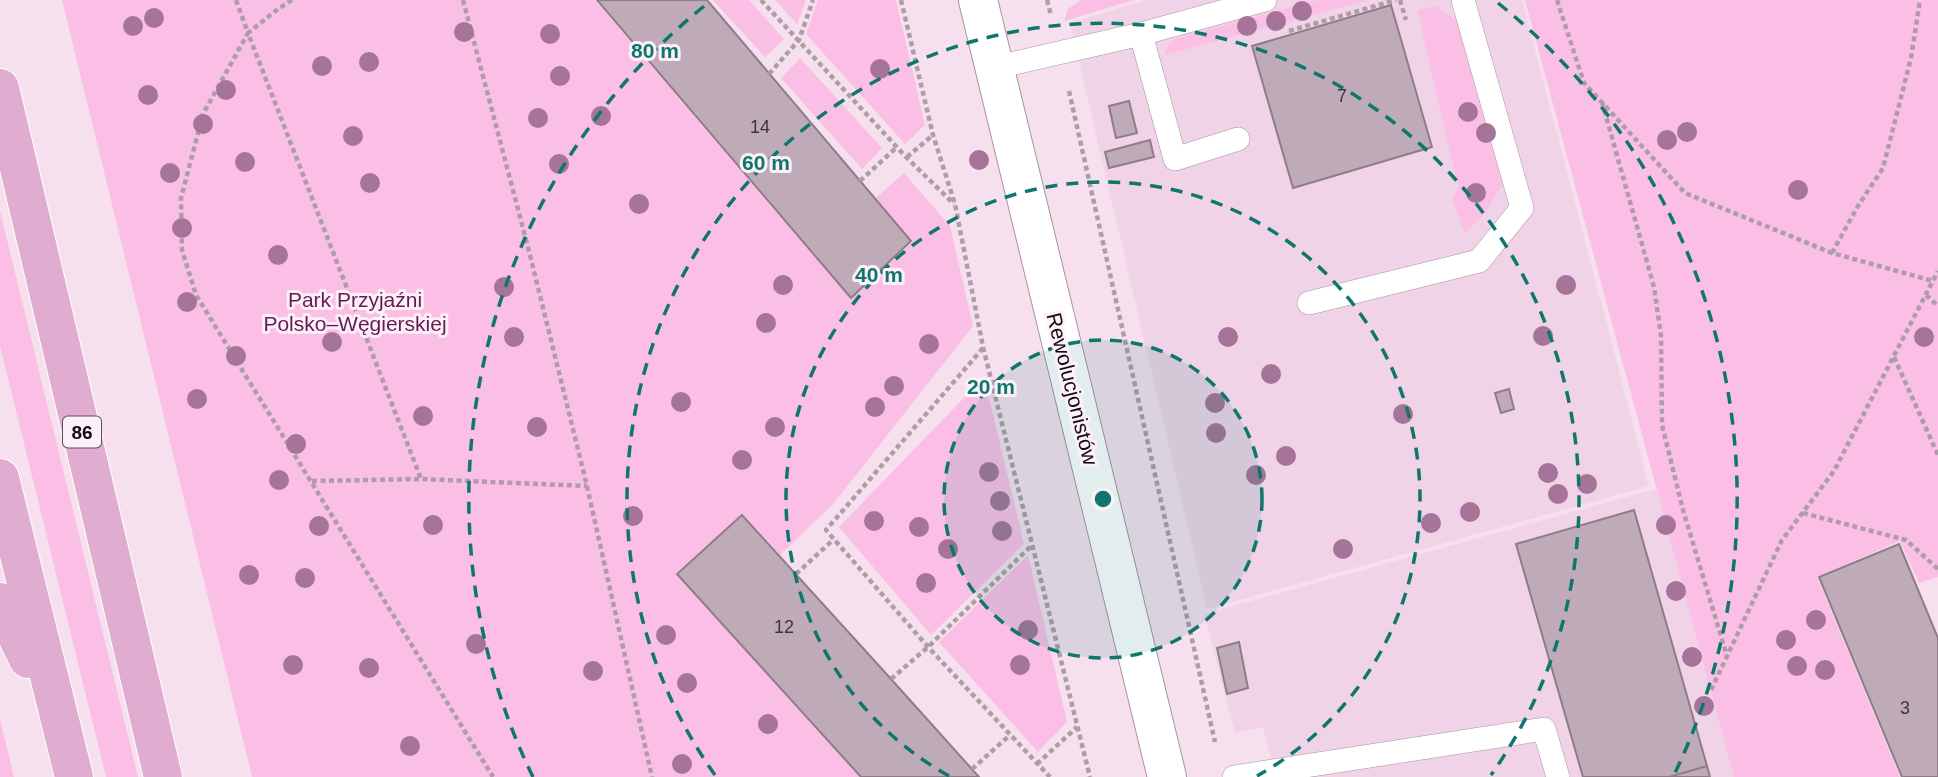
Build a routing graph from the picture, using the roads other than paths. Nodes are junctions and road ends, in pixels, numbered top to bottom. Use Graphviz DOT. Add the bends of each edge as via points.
graph roads {
  1 [pos="978,0"];
  2 [pos="1265,0"];
  3 [pos="1463,0"];
  4 [pos="1141,34"];
  5 [pos="993,68"];
  6 [pos="0,88"];
  7 [pos="1238,139"];
  8 [pos="1310,303"];
  9 [pos="0,478"];
  10 [pos="0,602"];
  11 [pos="61,727"];
  12 [pos="74,777"];
  13 [pos="163,777"];
  14 [pos="1167,777"];
  15 [pos="1234,777"];
  16 [pos="1558,777"];
  1 -- 5 [label="street, Rewolucjonistów"];
  2 -- 4 [label="lane"];
  3 -- 8 [label="lane" via="1522,208 1479,261"];
  4 -- 5 [label="lane"];
  4 -- 7 [label="lane" via="1175,159"];
  5 -- 14 [label="street, Rewolucjonistów"];
  6 -- 13 [label="main road, 86"];
  9 -- 11 [label="main road"];
  10 -- 11 [label="main road"];
  11 -- 12 [label="main road"];
  15 -- 16 [label="lane" via="1544,729"];
}
